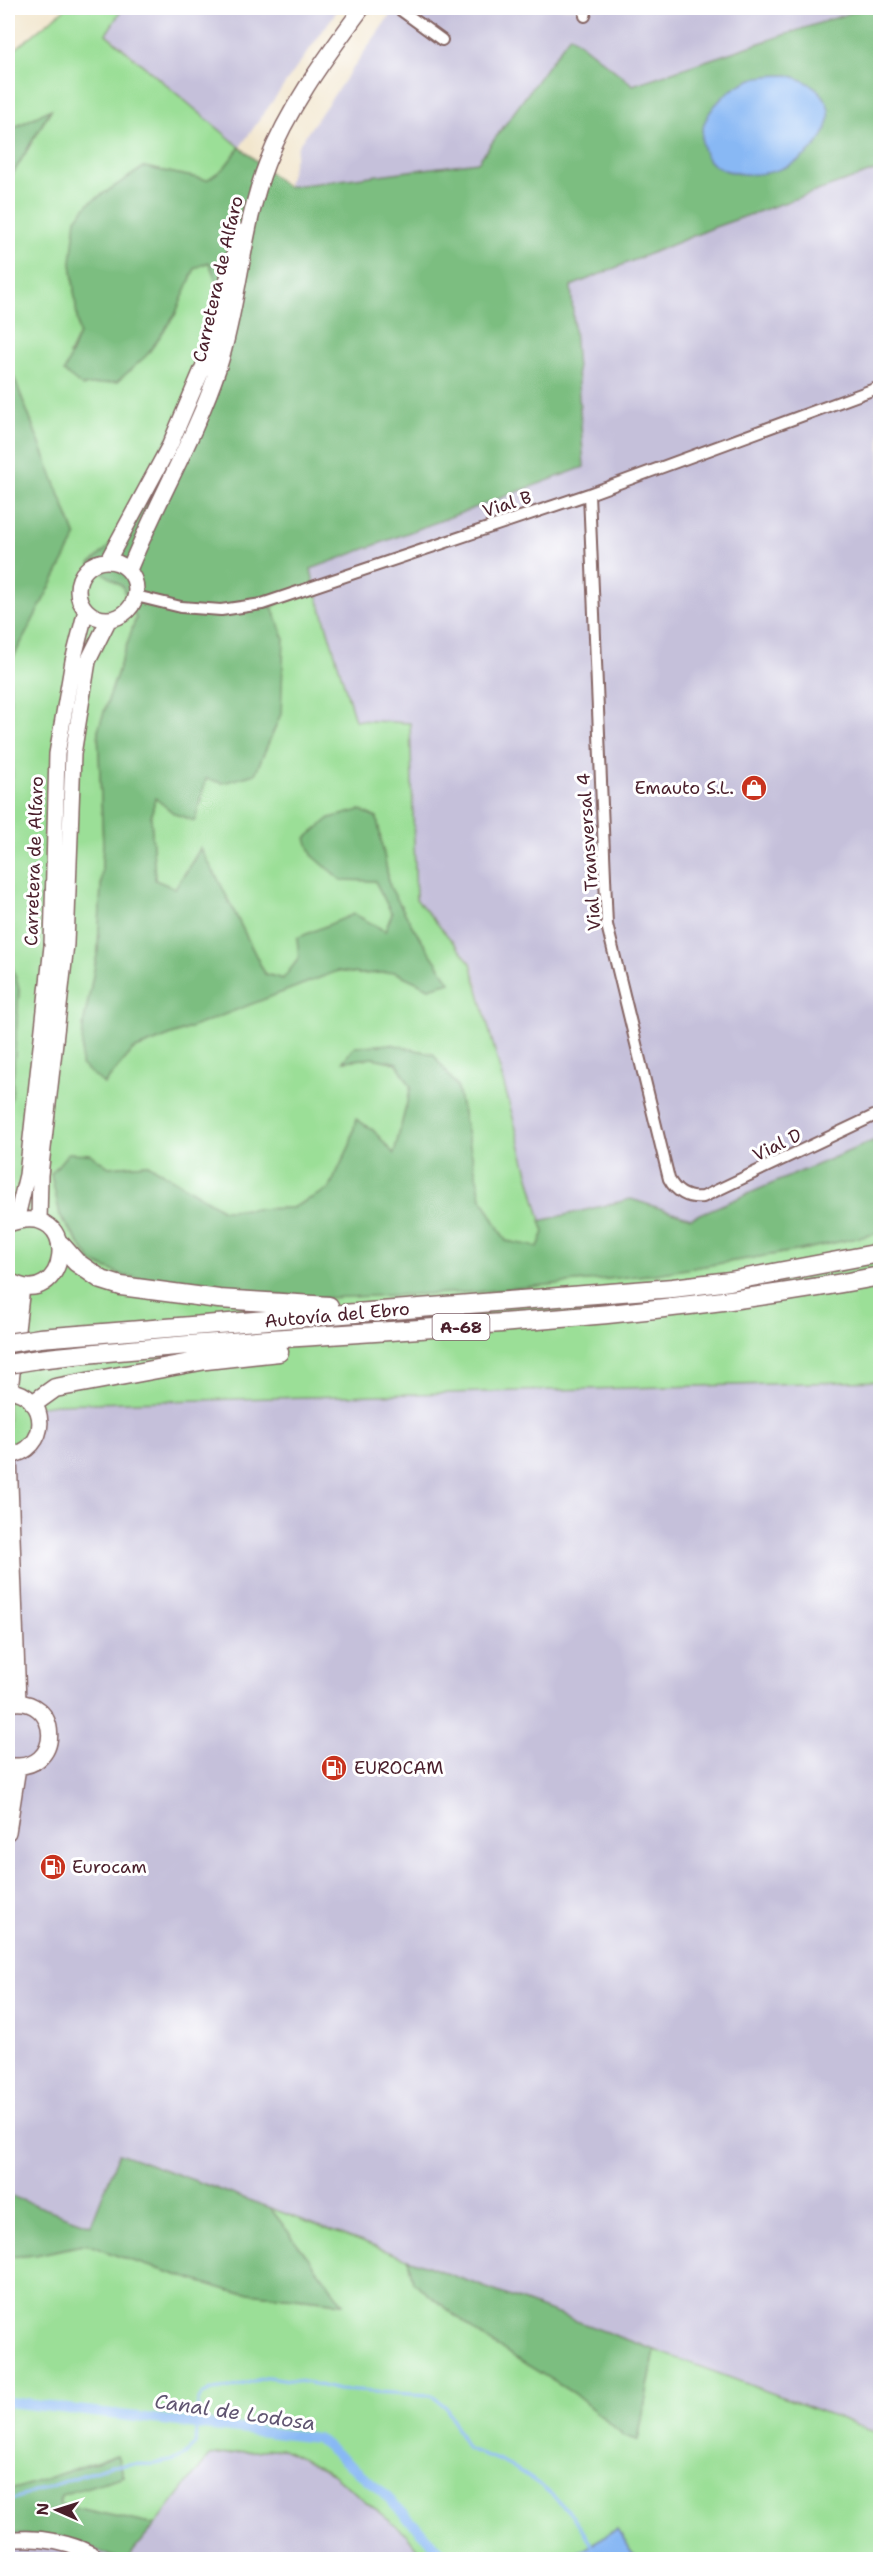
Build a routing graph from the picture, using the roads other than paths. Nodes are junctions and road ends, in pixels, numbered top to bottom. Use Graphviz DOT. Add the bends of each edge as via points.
graph roads {
  1 [pos="356,8"];
  2 [pos="362,8"];
  3 [pos="398,8"];
  4 [pos="442,40"];
  5 [pos="880,387"];
  6 [pos="589,494"];
  7 [pos="108,560"];
  8 [pos="129,570"];
  9 [pos="136,596"];
  10 [pos="86,610"];
  11 [pos="109,619"];
  12 [pos="880,1113"];
  13 [pos="685,1195"];
  14 [pos="39,1221"];
  15 [pos="12,1222"];
  16 [pos="61,1245"];
  17 [pos="880,1253"];
  18 [pos="880,1276"];
  19 [pos="15,1283"];
  20 [pos="417,1308"];
  21 [pos="429,1329"];
  22 [pos="8,1343"];
  23 [pos="8,1364"];
  24 [pos="9,1390"];
  25 [pos="34,1403"];
  26 [pos="8,1456"];
  27 [pos="13,1703"];
  28 [pos="13,1766"];
  29 [pos="8,1832"];
  30 [pos="8,2540"];
  31 [pos="100,2559"];
  1 -- 7 [label="main road, Carretera de Alfaro" via="298,92 267,149 249,196 207,358 170,445"];
  2 -- 8 [label="main road, Carretera de Alfaro" via="305,91 267,163 219,366"];
  3 -- 4 [label="street"];
  5 -- 6 [label="street, Vial B"];
  6 -- 9 [label="street, Vial B" via="262,604 211,609 181,607"];
  6 -- 13 [label="street, Vial Transversal 4" via="607,925 669,1179"];
  7 -- 8 [label="main road"];
  7 -- 10 [label="main road" via="92,565 80,578 78,594"];
  8 -- 9 [label="main road" via="136,582"];
  9 -- 11 [label="main road" via="126,612"];
  10 -- 11 [label="main road"];
  10 -- 15 [label="main road, Carretera de Alfaro" via="57,754 52,946 27,1175"];
  11 -- 14 [label="main road, Carretera de Alfaro" via="88,661 73,754 66,944 40,1174"];
  12 -- 13 [label="street, Vial D" via="710,1195"];
  14 -- 15 [label="main road"];
  14 -- 16 [label="main road" via="56,1234"];
  16 -- 19 [label="main road" via="59,1265 46,1281 33,1287"];
  16 -- 20 [label="highway" via="76,1262 102,1280 121,1286 219,1299 331,1306 386,1303"];
  17 -- 20 [label="highway, Autovía del Ebro / A-68" via="695,1285"];
  18 -- 21 [label="highway, Autovía del Ebro / A-68" via="675,1308"];
  19 -- 24 [label="main road"];
  20 -- 22 [label="highway, Autovía del Ebro / A-68, bridge"];
  21 -- 23 [label="highway, Autovía del Ebro / A-68, bridge"];
  21 -- 25 [label="highway" via="335,1346 206,1360 79,1383 56,1388"];
  24 -- 25 [label="main road" via="26,1395"];
  25 -- 26 [label="main road" via="40,1423 38,1434 26,1450"];
  26 -- 27 [label="main road"];
  27 -- 28 [label="main road" via="30,1704 41,1711 51,1734 41,1758 31,1765"];
  28 -- 29 [label="main road"];
  30 -- 31 [label="main road" via="54,2541"];
}
